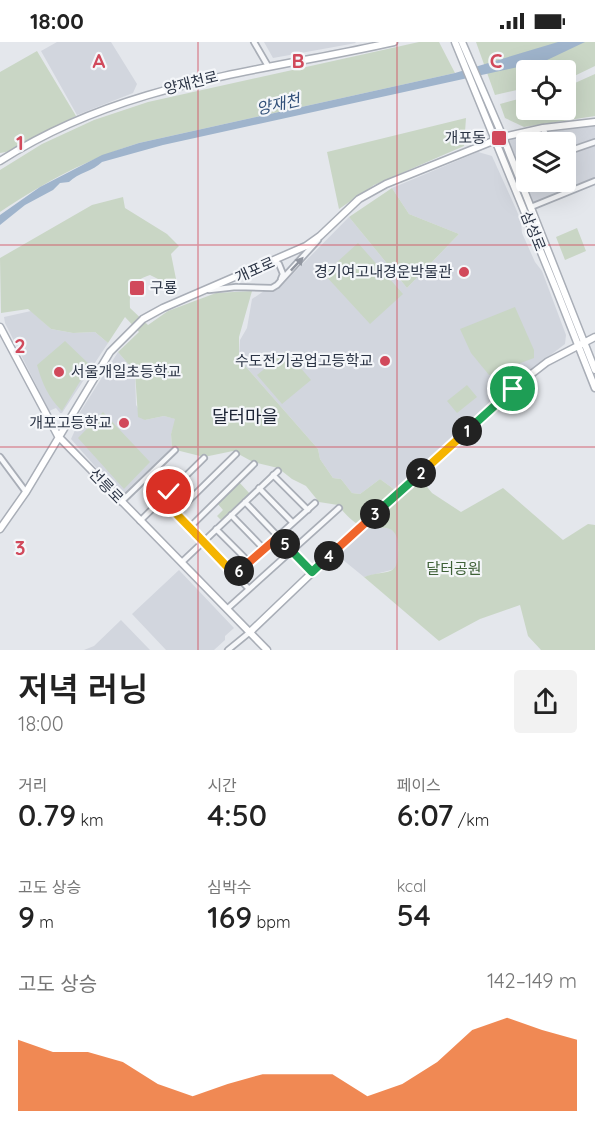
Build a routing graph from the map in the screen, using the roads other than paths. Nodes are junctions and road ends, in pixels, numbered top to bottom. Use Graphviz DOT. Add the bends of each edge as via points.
graph roads {
  1 [pos="254,42"];
  2 [pos="392,42"];
  3 [pos="455,42"];
  4 [pos="462,42"];
  5 [pos="268,66"];
  6 [pos="595,122"];
  7 [pos="543,128"];
  8 [pos="545,132"];
  9 [pos="503,137"];
  10 [pos="495,140"];
  11 [pos="595,142"];
  12 [pos="576,149"];
  13 [pos="0,155"];
  14 [pos="9,156"];
  15 [pos="0,161"];
  16 [pos="516,169"];
  17 [pos="595,181"];
  18 [pos="576,189"];
  19 [pos="525,192"];
  20 [pos="569,192"];
  21 [pos="531,207"];
  22 [pos="320,236"];
  23 [pos="275,261"];
  24 [pos="280,282"];
  25 [pos="207,291"];
  26 [pos="0,327"];
  27 [pos="595,337"];
  28 [pos="581,343"];
  29 [pos="595,370"];
  30 [pos="595,388"];
  31 [pos="58,436"];
  32 [pos="175,450"];
  33 [pos="236,454"];
  34 [pos="0,457"];
  35 [pos="204,458"];
  36 [pos="254,464"];
  37 [pos="259,488"];
  38 [pos="26,492"];
  39 [pos="162,499"];
  40 [pos="121,502"];
  41 [pos="245,502"];
  42 [pos="315,503"];
  43 [pos="339,508"];
  44 [pos="308,510"];
  45 [pos="176,513"];
  46 [pos="231,515"];
  47 [pos="140,521"];
  48 [pos="293,523"];
  49 [pos="189,528"];
  50 [pos="0,529"];
  51 [pos="216,529"];
  52 [pos="278,537"];
  53 [pos="203,542"];
  54 [pos="264,549"];
  55 [pos="292,551"];
  56 [pos="182,562"];
  57 [pos="249,562"];
  58 [pos="312,572"];
  59 [pos="235,575"];
  60 [pos="249,590"];
  61 [pos="227,609"];
  62 [pos="250,632"];
  63 [pos="228,650"];
  64 [pos="267,650"];
  1 -- 5 [label="street"];
  2 -- 5 [label="street, 양재천로"];
  3 -- 10 [label="street, 삼성로"];
  4 -- 9 [label="street, 삼성로"];
  5 -- 14 [label="street, 양재천로" via="118,103 69,123"];
  6 -- 7 [label="street, 개포로"];
  7 -- 8 [label="street"];
  7 -- 9 [label="street, 개포로"];
  9 -- 10 [label="street, 개포로"];
  9 -- 16 [label="street, 삼성로"];
  10 -- 22 [label="street, 개포로" via="369,193"];
  10 -- 28 [label="street, 삼성로"];
  11 -- 12 [label="street"];
  13 -- 14 [label="street"];
  14 -- 15 [label="street, 양재천로"];
  17 -- 18 [label="street"];
  19 -- 21 [label="street, 삼성로"];
  20 -- 21 [label="street"];
  21 -- 28 [label="street, 삼성로"];
  22 -- 23 [label="street, 개포로"];
  24 -- 22 [label="street, one-way"];
  23 -- 24 [label="street" via="283,274"];
  23 -- 25 [label="street, 개포로"];
  24 -- 25 [label="street" via="272,288"];
  25 -- 31 [label="street, 개포로" via="153,313 128,332 110,352"];
  26 -- 31 [label="street, 선릉로"];
  27 -- 28 [label="street"];
  28 -- 29 [label="street, 삼성로"];
  28 -- 30 [label="street, 삼성로"];
  28 -- 58 [label="street" via="525,379"];
  31 -- 38 [label="street, 개포로"];
  31 -- 40 [label="street, 선릉로"];
  32 -- 40 [label="street"];
  33 -- 45 [label="street"];
  34 -- 38 [label="street"];
  35 -- 39 [label="street"];
  36 -- 49 [label="street"];
  37 -- 41 [label="street"];
  37 -- 44 [label="street" via="275,472"];
  37 -- 48 [label="street"];
  38 -- 50 [label="street, 개포로"];
  39 -- 45 [label="street"];
  39 -- 47 [label="street"];
  40 -- 47 [label="street, 선릉로"];
  41 -- 46 [label="street"];
  41 -- 52 [label="street"];
  42 -- 44 [label="street"];
  43 -- 55 [label="street"];
  44 -- 48 [label="street"];
  45 -- 49 [label="street"];
  46 -- 51 [label="street"];
  46 -- 54 [label="street"];
  47 -- 56 [label="street, 선릉로"];
  48 -- 52 [label="street"];
  49 -- 53 [label="street"];
  51 -- 53 [label="street"];
  51 -- 57 [label="street"];
  52 -- 54 [label="street"];
  52 -- 55 [label="street"];
  53 -- 56 [label="street"];
  53 -- 59 [label="street"];
  54 -- 57 [label="street"];
  55 -- 58 [label="street"];
  55 -- 60 [label="street"];
  56 -- 61 [label="street, 선릉로"];
  57 -- 59 [label="street"];
  58 -- 62 [label="street"];
  59 -- 60 [label="street"];
  60 -- 61 [label="street"];
  61 -- 62 [label="street, 선릉로"];
  62 -- 63 [label="street"];
  62 -- 64 [label="street, 선릉로"];
}
